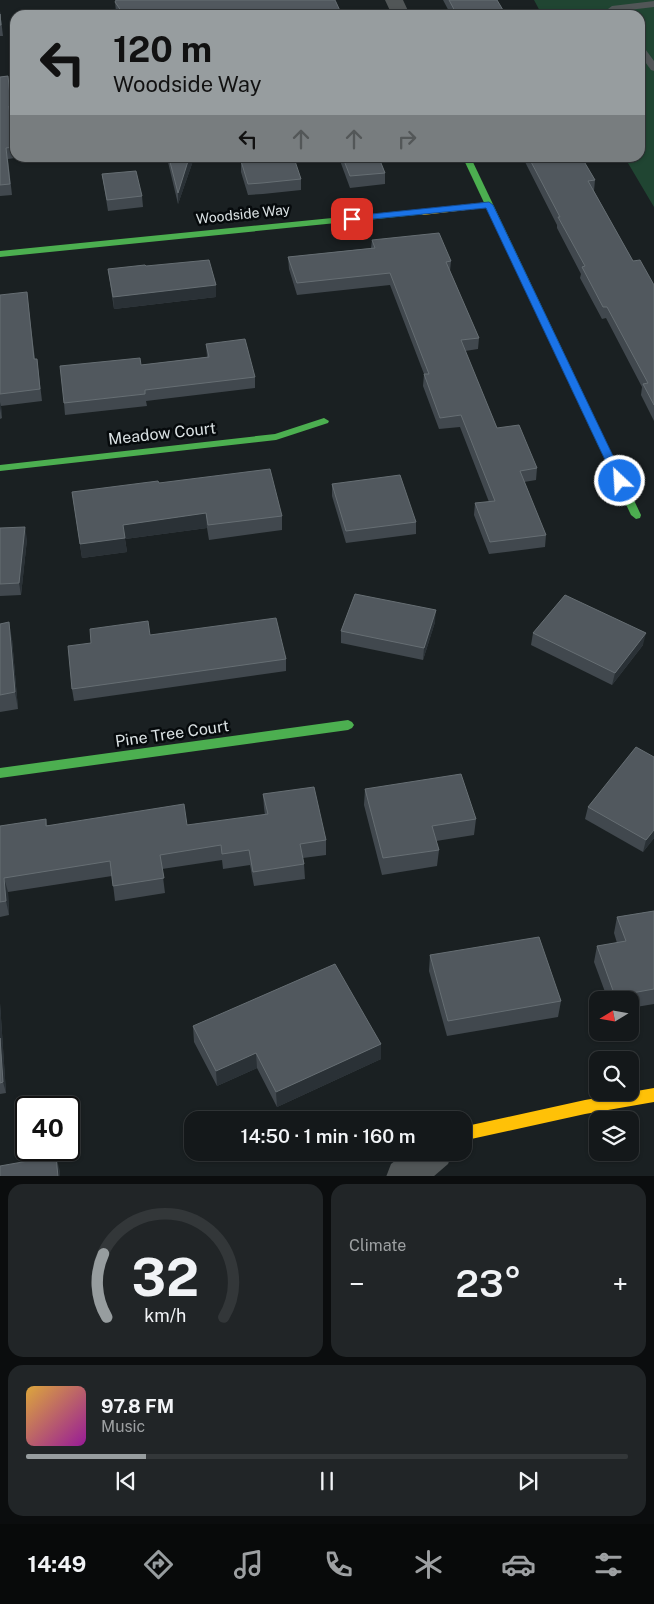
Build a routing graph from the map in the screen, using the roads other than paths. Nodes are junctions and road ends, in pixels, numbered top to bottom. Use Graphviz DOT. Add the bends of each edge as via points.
graph roads {
  1 [pos="605,0"];
  2 [pos="654,4"];
  3 [pos="613,10"];
  4 [pos="625,10"];
  5 [pos="645,55"];
  6 [pos="654,68"];
  7 [pos="468,162"];
  8 [pos="489,205"];
  9 [pos="0,254"];
  10 [pos="324,421"];
  11 [pos="0,468"];
  12 [pos="636,515"];
  13 [pos="348,725"];
  14 [pos="0,773"];
  15 [pos="654,1096"];
  16 [pos="472,1132"];
  17 [pos="423,1161"];
  18 [pos="404,1176"];
  1 -- 3 [label="lane"];
  2 -- 4 [label="lane"];
  5 -- 6 [label="lane"];
  7 -- 8 [label="street"];
  8 -- 9 [label="street, Woodside Way"];
  8 -- 12 [label="street"];
  10 -- 11 [label="street, Meadow Court" via="276,437"];
  13 -- 14 [label="street, Pine Tree Court"];
  15 -- 16 [label="street" via="585,1107"];
  17 -- 18 [label="street"];
}
